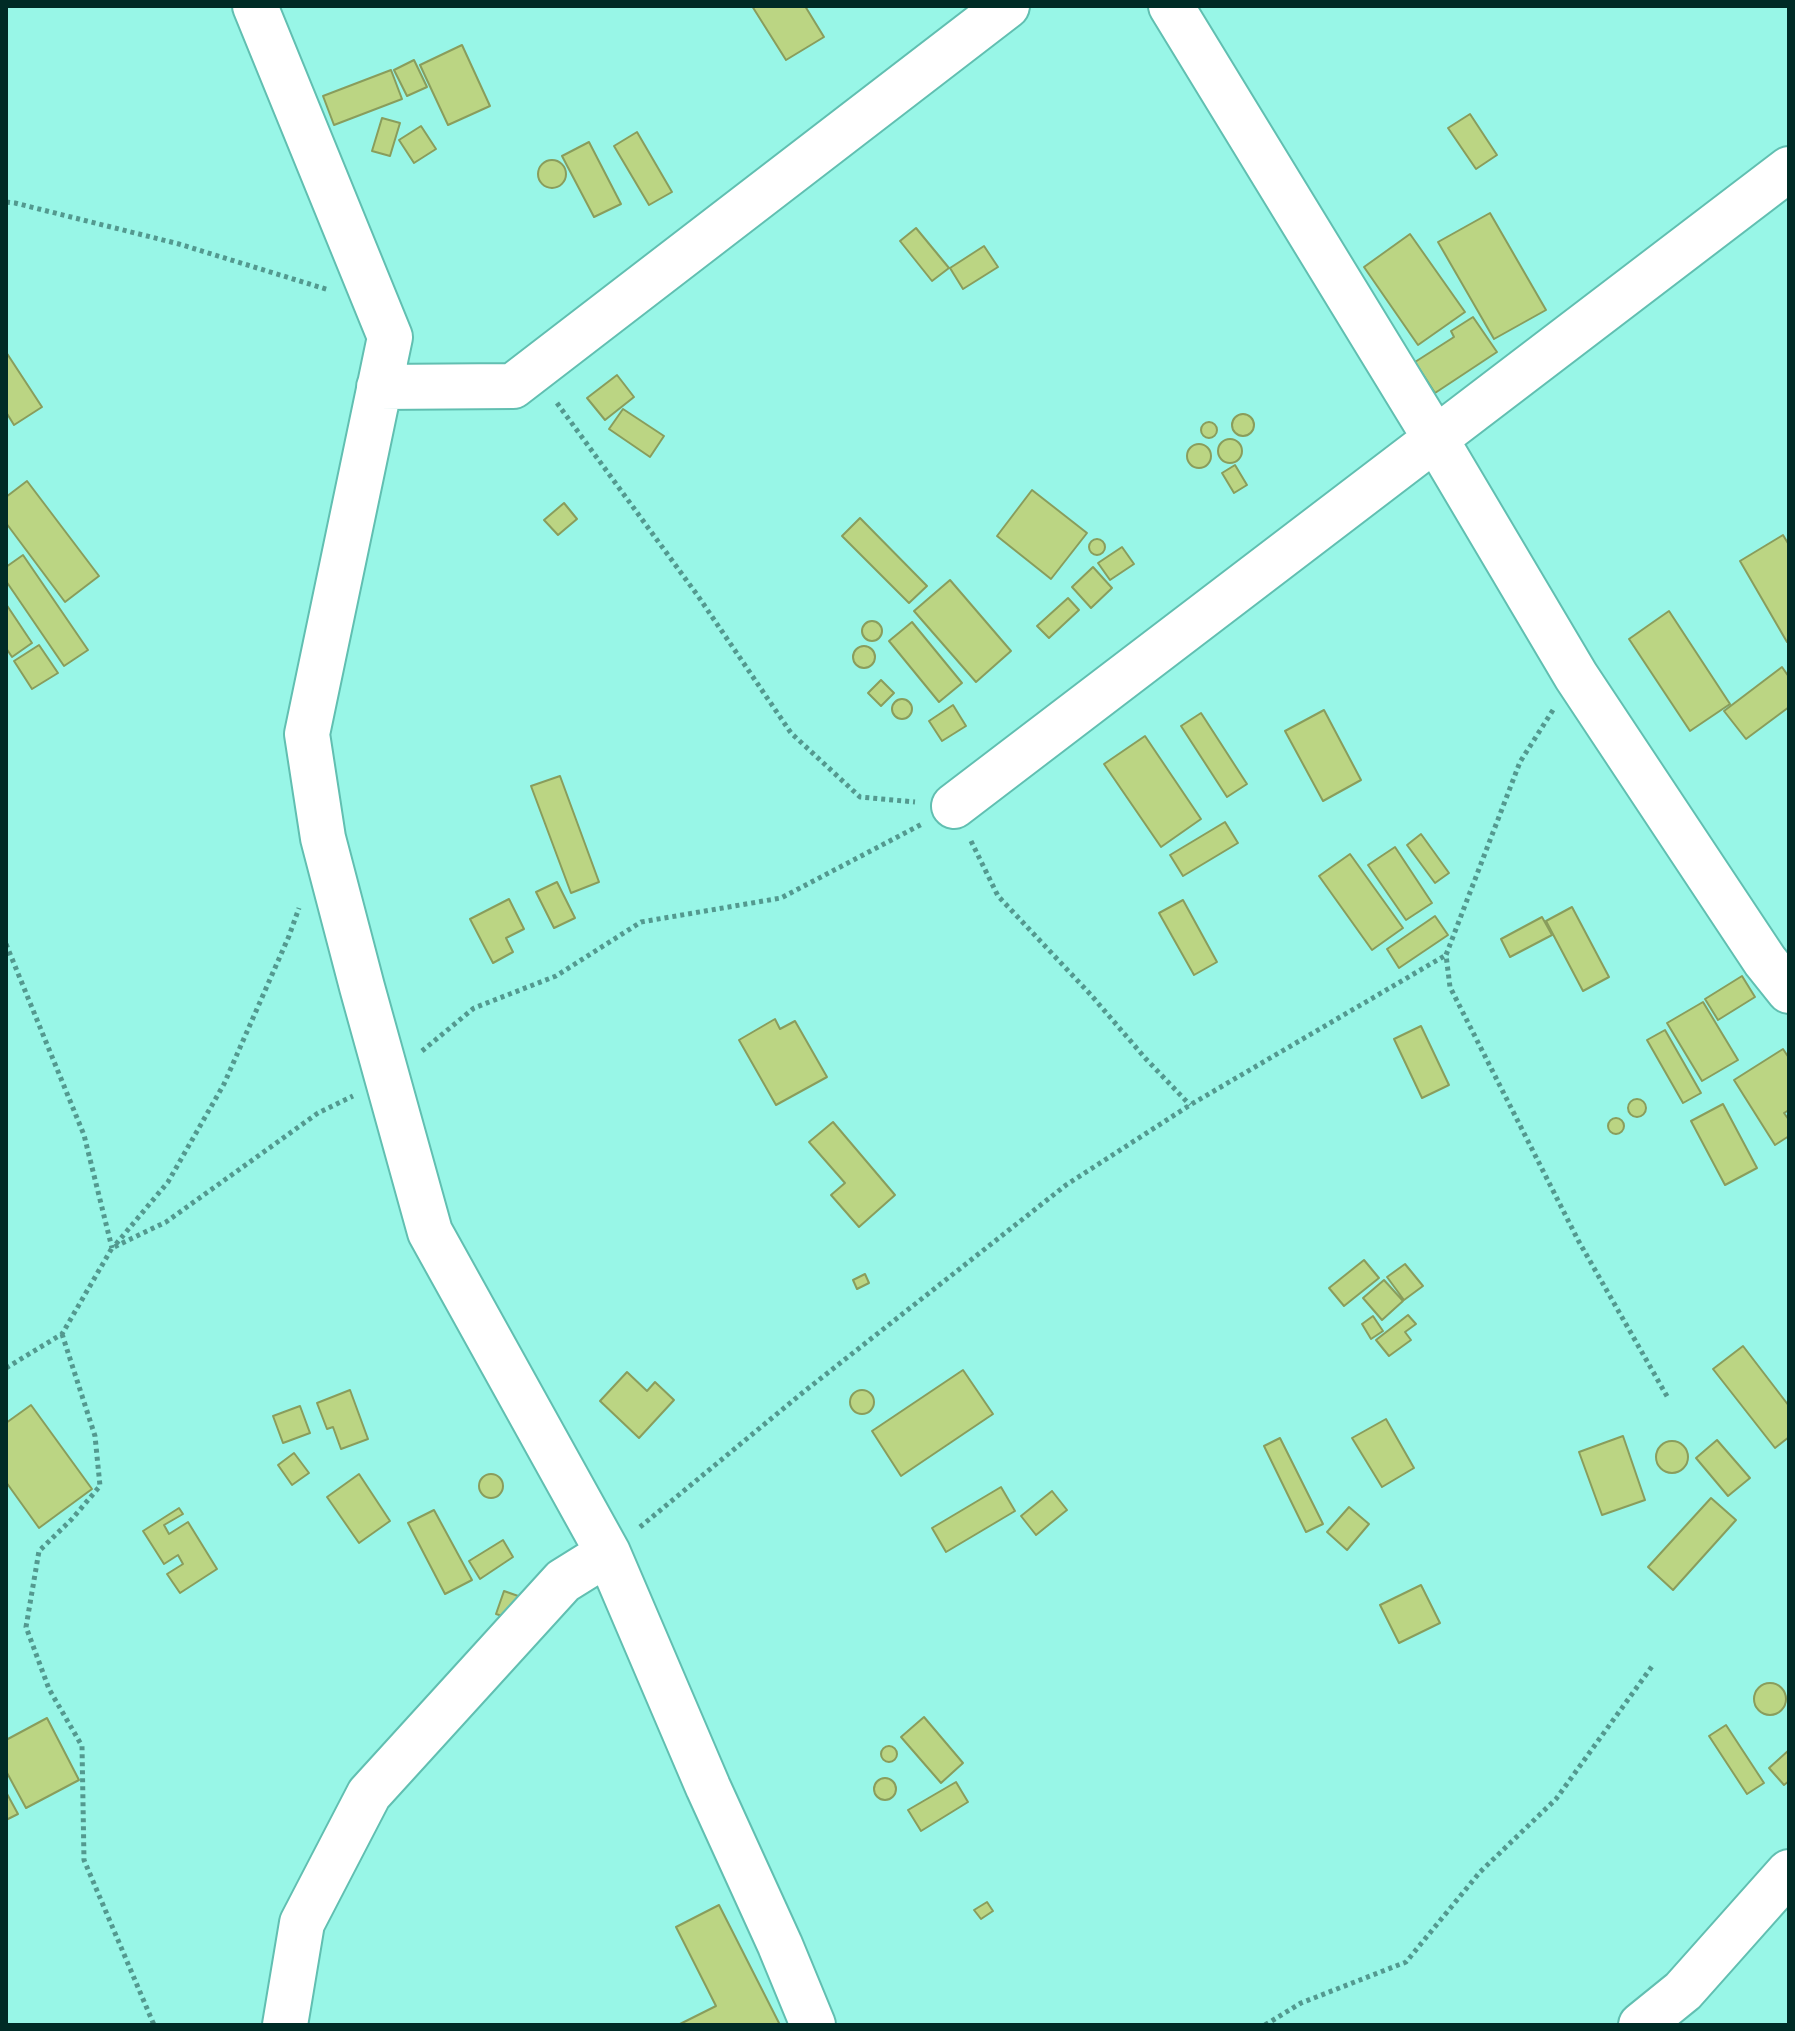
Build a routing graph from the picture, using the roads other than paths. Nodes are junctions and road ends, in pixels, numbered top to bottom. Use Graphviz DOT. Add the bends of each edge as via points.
graph roads {
  1 [pos="255,6"];
  2 [pos="1007,6"];
  3 [pos="1171,6"];
  4 [pos="1789,169"];
  5 [pos="379,387"];
  6 [pos="1435,438"];
  7 [pos="954,806"];
  8 [pos="1789,991"];
  9 [pos="608,1553"];
  10 [pos="1789,1872"];
  11 [pos="285,2025"];
  12 [pos="813,2025"];
  13 [pos="1641,2025"];
  1 -- 5 [label="street" via="390,337"];
  2 -- 5 [label="street" via="513,386"];
  3 -- 6 [label="street"];
  4 -- 6 [label="street"];
  5 -- 9 [label="street" via="307,734 323,838 430,1232"];
  6 -- 7 [label="street"];
  6 -- 8 [label="street" via="1576,676"];
  9 -- 11 [label="street" via="563,1581 369,1794 302,1923"];
  9 -- 12 [label="street"];
  10 -- 13 [label="street" via="1683,1991"];
}
